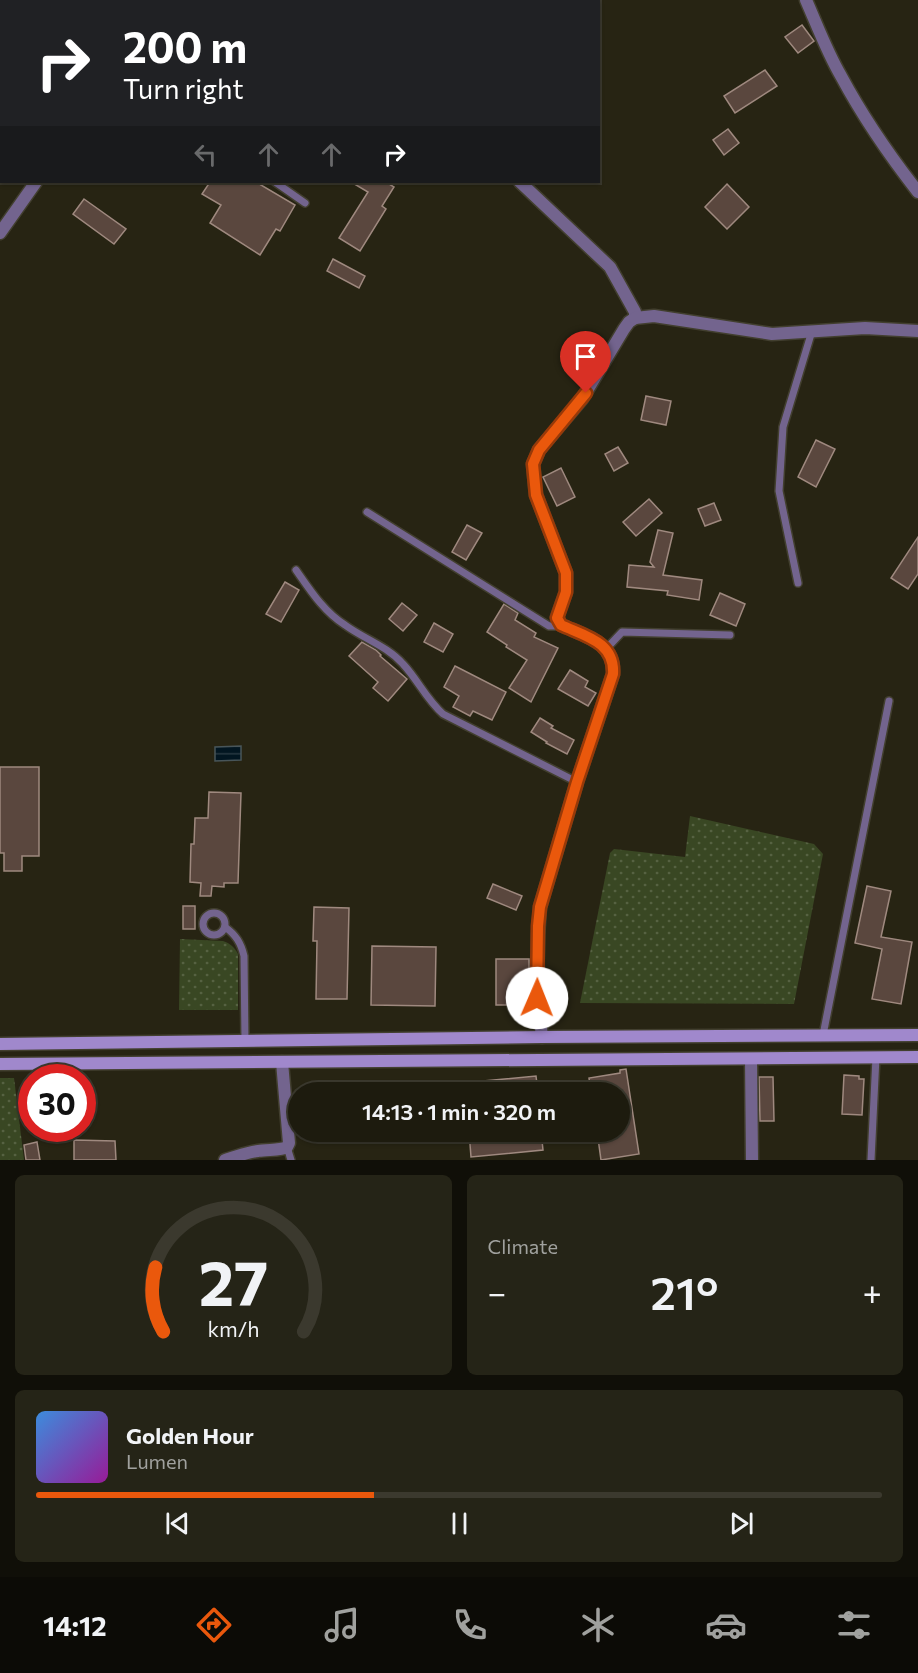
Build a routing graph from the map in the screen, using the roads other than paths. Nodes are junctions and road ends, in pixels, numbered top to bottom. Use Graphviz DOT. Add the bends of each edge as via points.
graph roads {
  1 [pos="806,0"];
  2 [pos="35,183"];
  3 [pos="276,183"];
  4 [pos="521,183"];
  5 [pos="918,192"];
  6 [pos="305,203"];
  7 [pos="0,233"];
  8 [pos="635,318"];
  9 [pos="812,331"];
  10 [pos="918,331"];
  11 [pos="367,512"];
  12 [pos="296,570"];
  13 [pos="798,583"];
  14 [pos="559,622"];
  15 [pos="730,635"];
  16 [pos="606,649"];
  17 [pos="889,701"];
  18 [pos="577,782"];
  19 [pos="225,927"];
  20 [pos="823,1035"];
  21 [pos="918,1035"];
  22 [pos="542,1037"];
  23 [pos="342,1040"];
  24 [pos="245,1041"];
  25 [pos="61,1043"];
  26 [pos="0,1044"];
  27 [pos="876,1057"];
  28 [pos="918,1057"];
  29 [pos="751,1059"];
  30 [pos="282,1062"];
  31 [pos="343,1062"];
  32 [pos="0,1064"];
  33 [pos="18,1064"];
  34 [pos="60,1064"];
  35 [pos="287,1147"];
  36 [pos="225,1160"];
  37 [pos="291,1160"];
  38 [pos="752,1160"];
  39 [pos="871,1160"];
  1 -- 5 [label="street" via="840,76 890,157"];
  2 -- 7 [label="street"];
  3 -- 6 [label="lane"];
  4 -- 8 [label="street" via="610,267"];
  8 -- 9 [label="street" via="654,316 772,334"];
  8 -- 14 [label="street" via="533,464 536,495 566,573"];
  9 -- 10 [label="street"];
  9 -- 13 [label="lane" via="783,427 779,491"];
  11 -- 14 [label="lane" via="549,626"];
  12 -- 18 [label="lane" via="320,603 344,625 385,648 404,664 432,705 443,714"];
  14 -- 16 [label="street"];
  15 -- 16 [label="lane" via="622,632"];
  16 -- 18 [label="street" via="612,656 613,674"];
  17 -- 20 [label="lane"];
  18 -- 22 [label="street" via="540,907 537,998"];
  19 -- 24 [label="lane" via="242,945 244,956"];
  20 -- 21 [label="main road"];
  20 -- 22 [label="main road"];
  22 -- 23 [label="main road"];
  23 -- 24 [label="main road"];
  23 -- 31 [label="main road"];
  24 -- 25 [label="main road"];
  25 -- 26 [label="main road"];
  25 -- 34 [label="main road"];
  27 -- 28 [label="main road"];
  27 -- 29 [label="main road"];
  27 -- 39 [label="lane"];
  29 -- 31 [label="main road"];
  29 -- 38 [label="street"];
  30 -- 31 [label="main road"];
  30 -- 34 [label="main road"];
  30 -- 35 [label="street"];
  32 -- 33 [label="main road"];
  35 -- 36 [label="street"];
  35 -- 37 [label="lane"];
}
